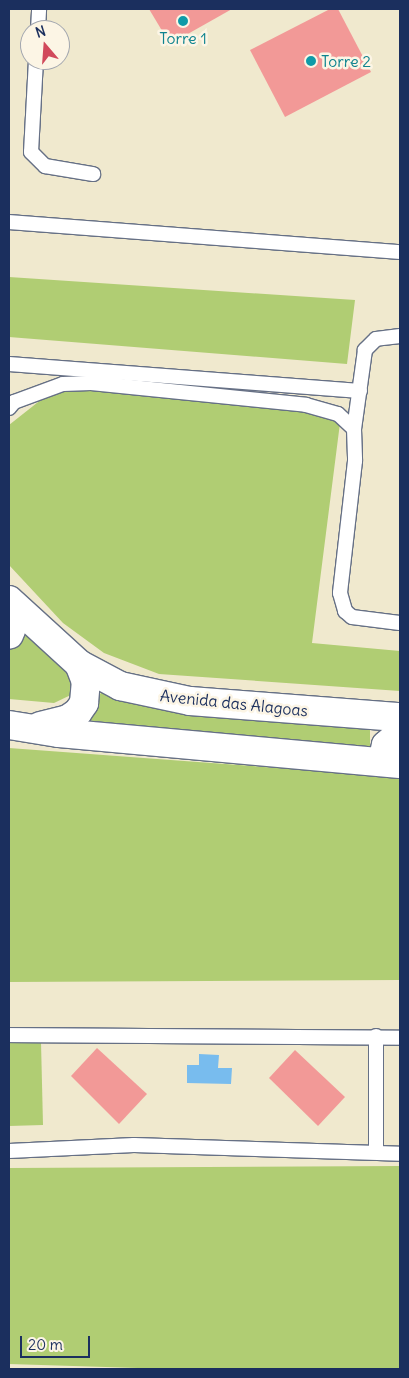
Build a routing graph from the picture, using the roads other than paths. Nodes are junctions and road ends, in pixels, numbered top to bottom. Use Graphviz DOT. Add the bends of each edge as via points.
graph roads {
  1 [pos="35,70"];
  2 [pos="93,174"];
  3 [pos="9,222"];
  4 [pos="400,252"];
  5 [pos="400,336"];
  6 [pos="9,364"];
  7 [pos="360,391"];
  8 [pos="9,408"];
  9 [pos="354,428"];
  10 [pos="9,600"];
  11 [pos="9,612"];
  12 [pos="400,623"];
  13 [pos="9,635"];
  14 [pos="79,664"];
  15 [pos="400,717"];
  16 [pos="16,727"];
  17 [pos="400,733"];
  18 [pos="391,763"];
  19 [pos="9,1035"];
  20 [pos="376,1036"];
  21 [pos="400,1038"];
  22 [pos="9,1151"];
  23 [pos="376,1152"];
  24 [pos="400,1154"];
  1 -- 2 [label="lane" via="31,152 45,166"];
  3 -- 4 [label="lane"];
  5 -- 7 [label="lane" via="376,339 365,350"];
  6 -- 7 [label="lane"];
  7 -- 9 [label="lane"];
  8 -- 9 [label="lane" via="14,402 63,384 92,383 306,405 338,414"];
  9 -- 12 [label="lane" via="355,461 341,602 352,616"];
  10 -- 14 [label="main road, Avenida das Alagoas"];
  11 -- 13 [label="main road"];
  14 -- 15 [label="main road, Avenida das Alagoas" via="120,686 190,701"];
  14 -- 16 [label="main road" via="86,682 86,694 78,712 50,725"];
  16 -- 18 [label="main road"];
  17 -- 18 [label="main road" via="386,745"];
  19 -- 20 [label="lane"];
  20 -- 21 [label="lane"];
  20 -- 23 [label="lane"];
  22 -- 23 [label="lane" via="134,1145"];
  23 -- 24 [label="lane"];
}
